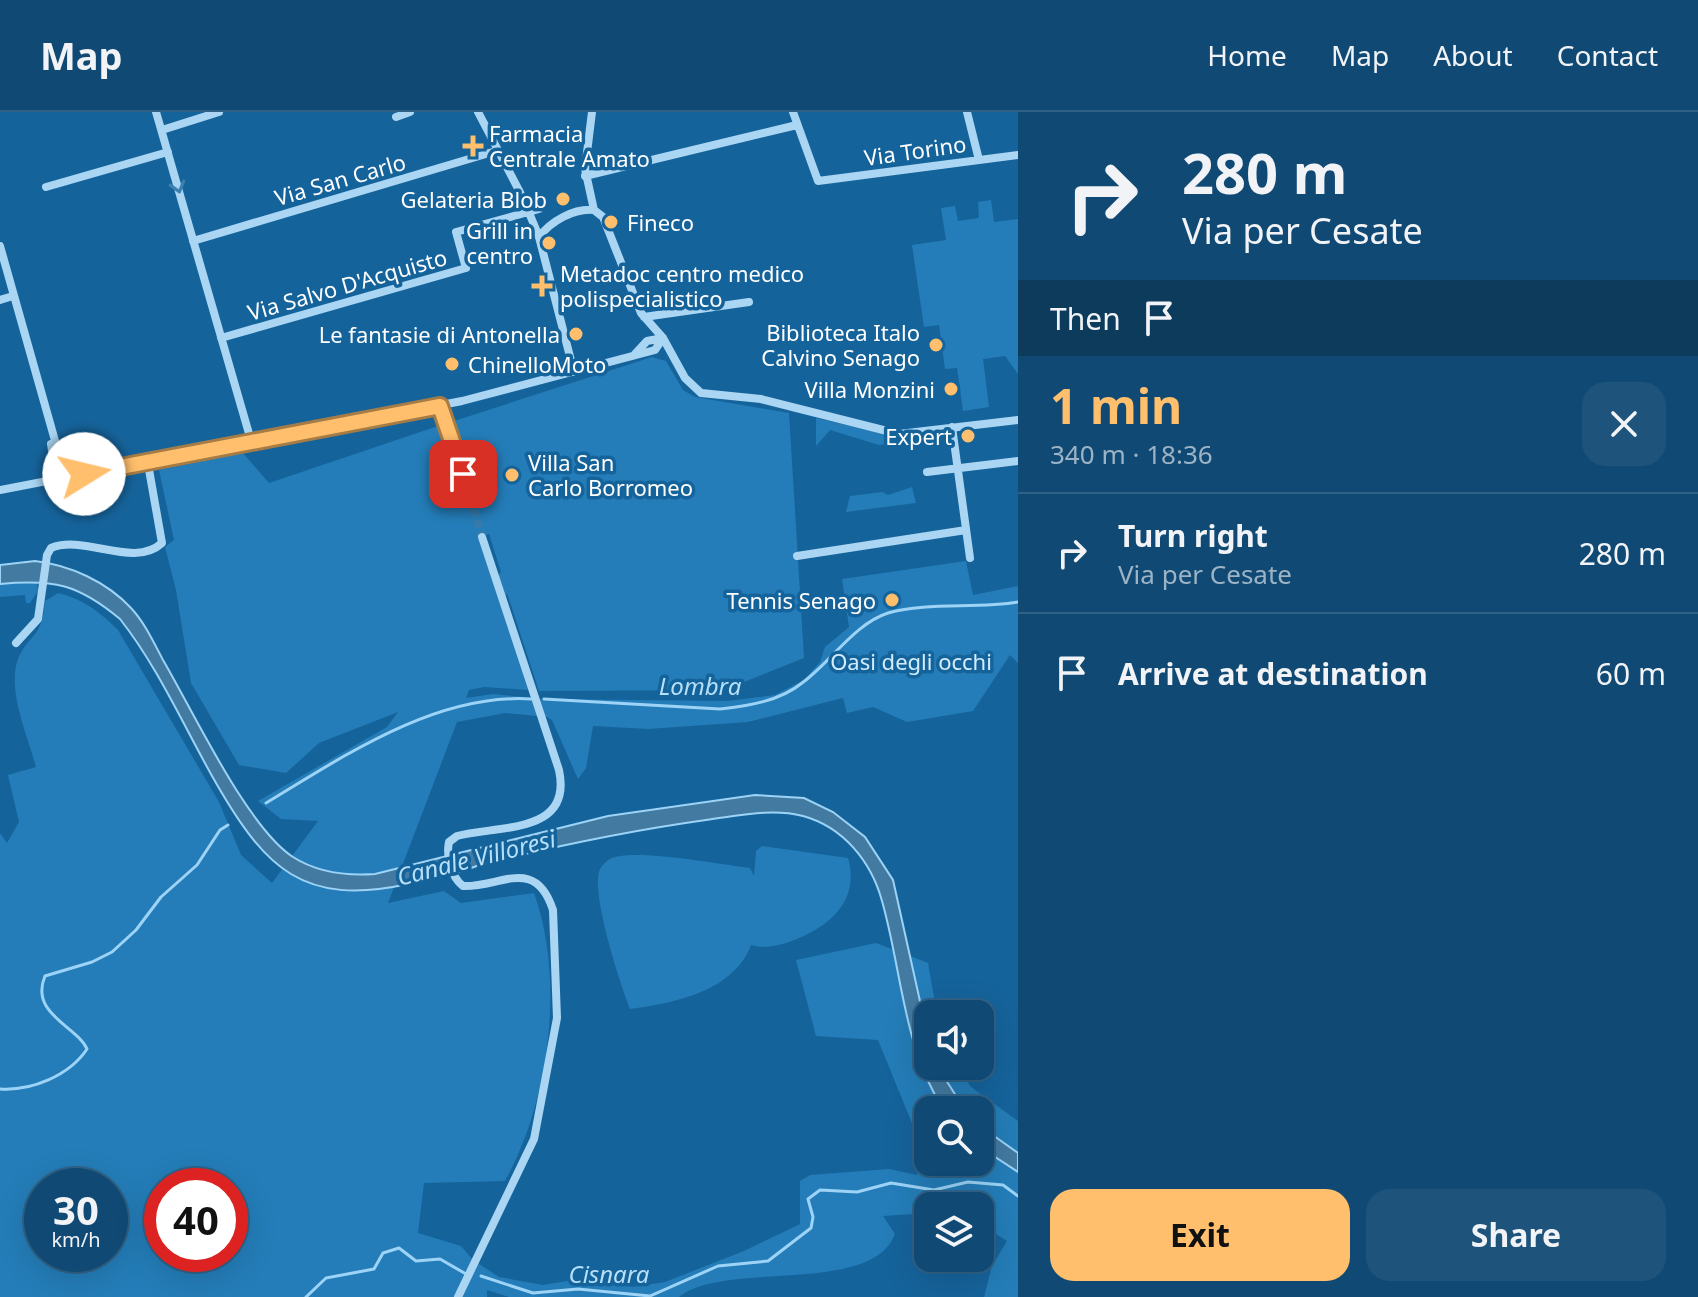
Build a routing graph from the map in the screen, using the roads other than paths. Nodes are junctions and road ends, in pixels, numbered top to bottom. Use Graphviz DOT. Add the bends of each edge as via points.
graph roads {
  1 [pos="156,112"];
  2 [pos="219,112"];
  3 [pos="410,112"];
  4 [pos="478,112"];
  5 [pos="592,112"];
  6 [pos="793,112"];
  7 [pos="967,112"];
  8 [pos="396,117"];
  9 [pos="797,125"];
  10 [pos="162,130"];
  11 [pos="496,151"];
  12 [pos="168,152"];
  13 [pos="1018,155"];
  14 [pos="979,160"];
  15 [pos="585,176"];
  16 [pos="46,187"];
  17 [pos="523,198"];
  18 [pos="539,209"];
  19 [pos="529,210"];
  20 [pos="594,210"];
  21 [pos="555,222"];
  22 [pos="539,237"];
  23 [pos="193,241"];
  24 [pos="0,246"];
  25 [pos="13,296"];
  26 [pos="0,300"];
  27 [pos="749,302"];
  28 [pos="644,317"];
  29 [pos="221,338"];
  30 [pos="663,338"];
  31 [pos="655,350"];
  32 [pos="634,355"];
  33 [pos="676,364"];
  34 [pos="574,372"];
  35 [pos="440,406"];
  36 [pos="1018,420"];
  37 [pos="952,427"];
  38 [pos="252,444"];
  39 [pos="1018,461"];
  40 [pos="148,464"];
  41 [pos="957,468"];
  42 [pos="927,472"];
  43 [pos="463,474"];
  44 [pos="61,477"];
  45 [pos="0,490"];
  46 [pos="966,530"];
  47 [pos="482,537"];
  48 [pos="797,556"];
  49 [pos="970,558"];
  50 [pos="16,643"];
  51 [pos="458,1297"];
  1 -- 10 [label="street"];
  2 -- 10 [label="street"];
  3 -- 8 [label="street"];
  4 -- 11 [label="street"];
  5 -- 15 [label="street"];
  6 -- 9 [label="street"];
  7 -- 14 [label="street"];
  9 -- 14 [label="street, Via Torino" via="817,181"];
  9 -- 15 [label="street"];
  10 -- 12 [label="street"];
  11 -- 17 [label="street"];
  11 -- 23 [label="street, Via San Carlo"];
  12 -- 16 [label="street"];
  12 -- 23 [label="street, one-way"];
  13 -- 14 [label="street, Via Torino"];
  15 -- 20 [label="street"];
  17 -- 18 [label="street"];
  17 -- 19 [label="street"];
  18 -- 19 [label="street"];
  18 -- 21 [label="street"];
  19 -- 22 [label="street"];
  19 -- 29 [label="street, Via Salvo D'Acquisto" via="456,232 466,268"];
  20 -- 21 [label="street"];
  20 -- 28 [label="street" via="603,217"];
  21 -- 22 [label="street"];
  22 -- 34 [label="street"];
  23 -- 29 [label="street"];
  24 -- 25 [label="street"];
  25 -- 26 [label="street"];
  25 -- 44 [label="street"];
  27 -- 28 [label="street"];
  28 -- 30 [label="street"];
  29 -- 38 [label="street"];
  30 -- 31 [label="street"];
  30 -- 32 [label="street" via="647,341"];
  30 -- 33 [label="street"];
  31 -- 32 [label="street"];
  31 -- 33 [label="street"];
  32 -- 34 [label="street"];
  33 -- 37 [label="street" via="705,395 767,396 887,432"];
  34 -- 35 [label="street"];
  35 -- 38 [label="street"];
  35 -- 43 [label="street"];
  36 -- 37 [label="street"];
  37 -- 41 [label="street"];
  38 -- 40 [label="street"];
  39 -- 41 [label="street"];
  40 -- 44 [label="street"];
  40 -- 50 [label="street" via="164,537 161,544 151,551 132,552 63,544 51,548 38,621"];
  41 -- 42 [label="street"];
  41 -- 46 [label="street"];
  44 -- 45 [label="street"];
  46 -- 48 [label="street"];
  46 -- 49 [label="street"];
  47 -- 51 [label="street" via="561,787 558,803 544,818 455,837 448,851 454,876 466,887 514,877 541,888 553,910 558,997 555,1036 529,1155"];
}
